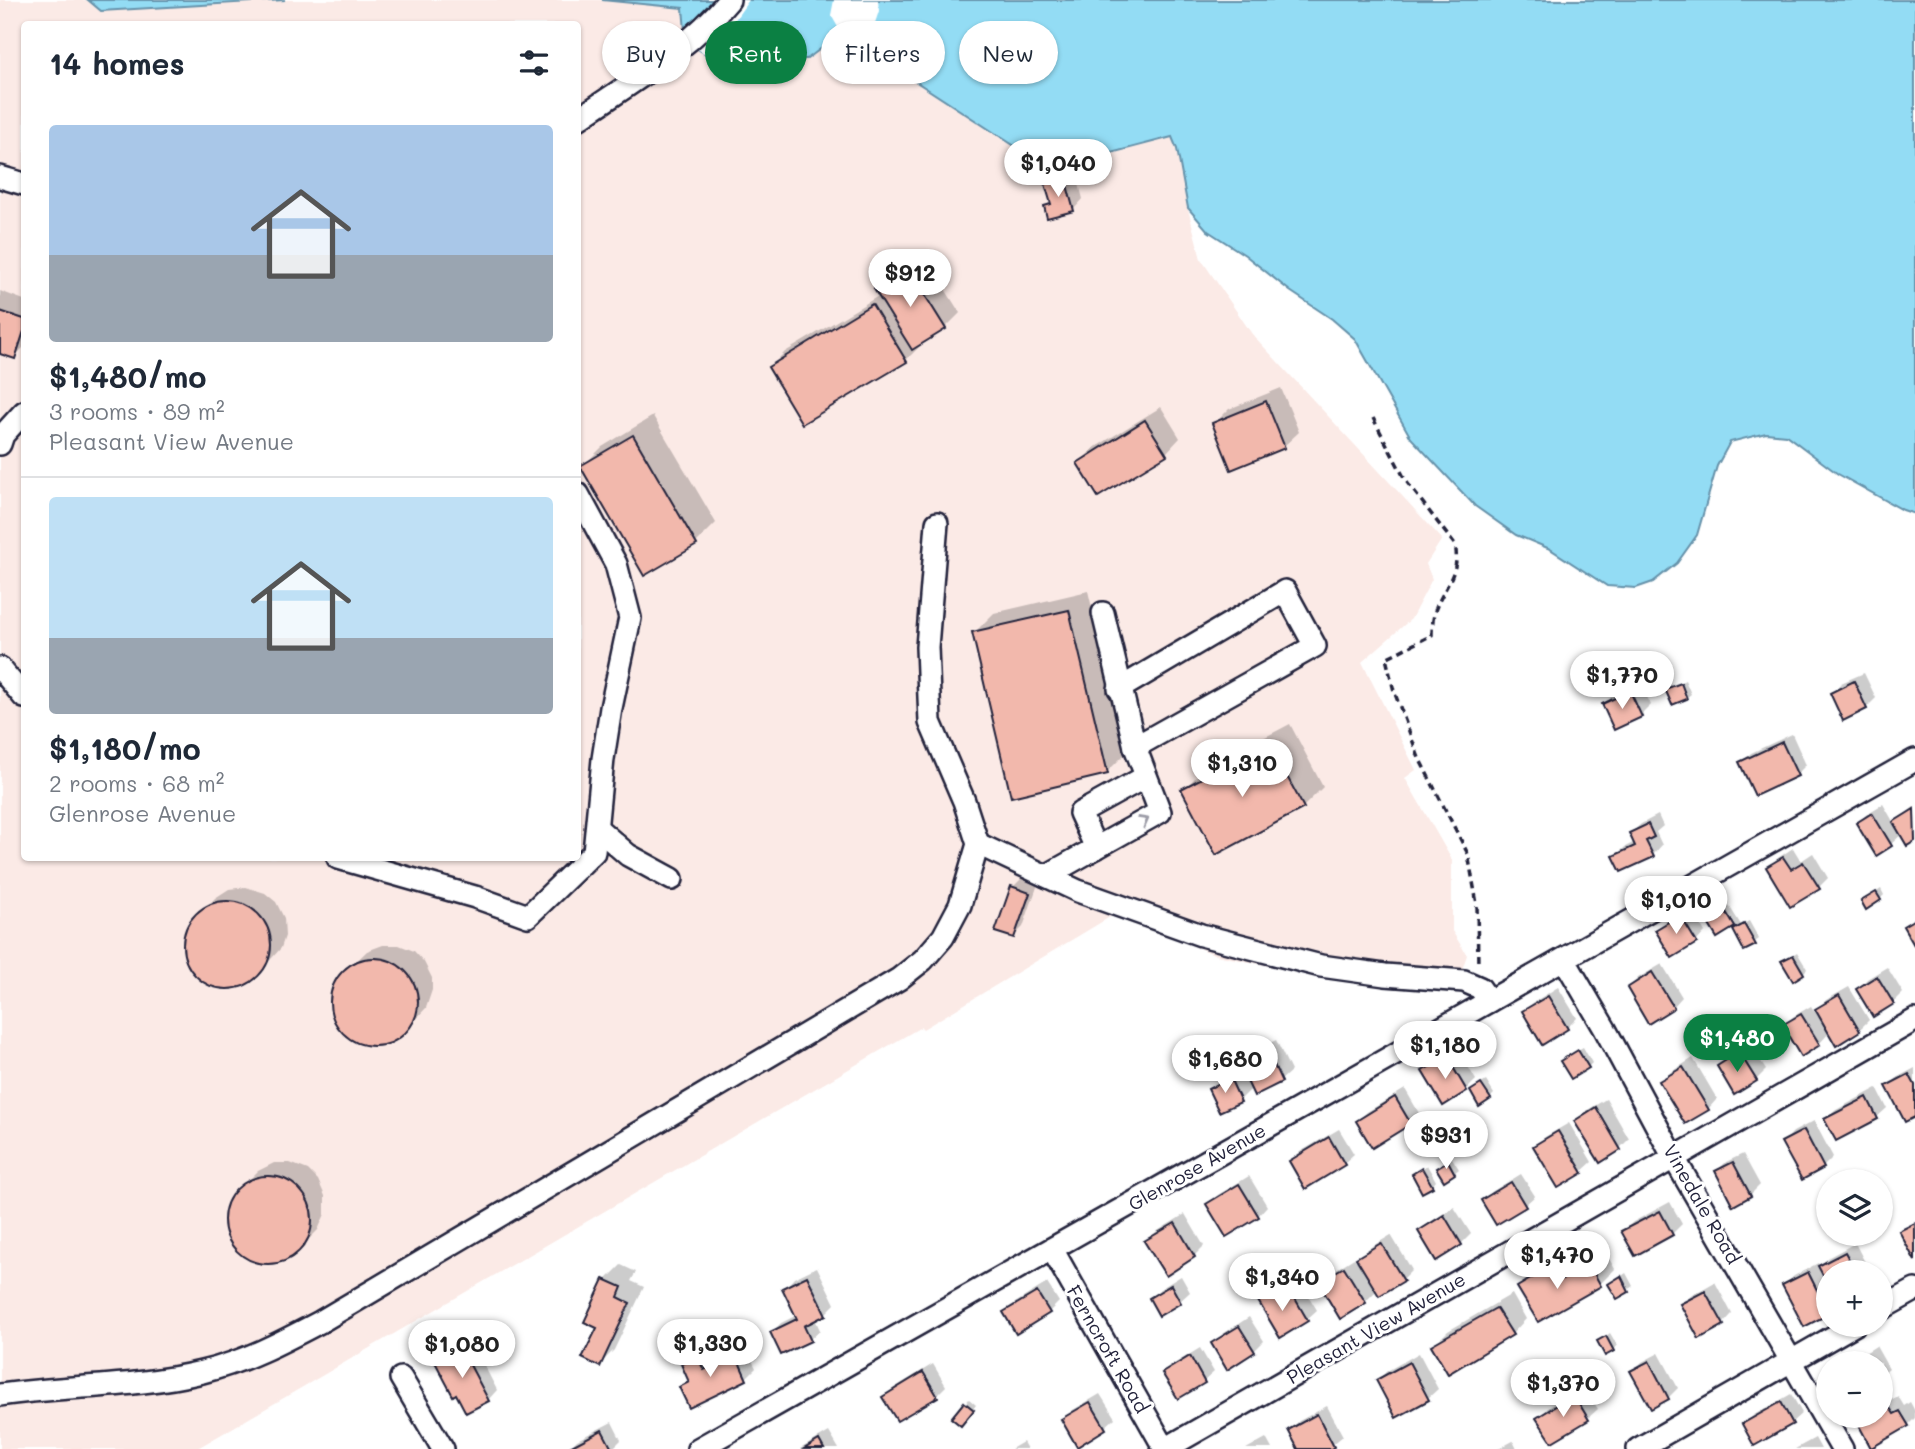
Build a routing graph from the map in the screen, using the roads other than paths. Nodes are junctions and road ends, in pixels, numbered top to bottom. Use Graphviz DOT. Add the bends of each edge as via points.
graph roads {
  1 [pos="729,0"];
  2 [pos="581,118"];
  3 [pos="0,177"];
  4 [pos="21,183"];
  5 [pos="21,415"];
  6 [pos="1,438"];
  7 [pos="581,500"];
  8 [pos="937,523"];
  9 [pos="1103,613"];
  10 [pos="0,668"];
  11 [pos="1119,690"];
  12 [pos="21,693"];
  13 [pos="1135,747"];
  14 [pos="1915,760"];
  15 [pos="1145,777"];
  16 [pos="597,828"];
  17 [pos="978,844"];
  18 [pos="1096,848"];
  19 [pos="349,861"];
  20 [pos="1046,876"];
  21 [pos="672,879"];
  22 [pos="1564,959"];
  23 [pos="1489,1001"];
  24 [pos="1915,1020"];
  25 [pos="1674,1158"];
  26 [pos="1052,1249"];
  27 [pos="1915,1290"];
  28 [pos="1893,1302"];
  29 [pos="1834,1337"];
  30 [pos="1793,1361"];
  31 [pos="401,1378"];
  32 [pos="0,1395"];
  33 [pos="443,1449"];
  34 [pos="698,1449"];
  35 [pos="1165,1449"];
  36 [pos="1638,1449"];
  37 [pos="1842,1449"];
  1 -- 2 [label="street" via="688,42"];
  3 -- 4 [label="street"];
  5 -- 6 [label="street"];
  7 -- 16 [label="street" via="616,564 630,618 611,708"];
  8 -- 17 [label="street" via="927,648 930,722"];
  9 -- 11 [label="street"];
  10 -- 12 [label="street"];
  11 -- 13 [label="street"];
  11 -- 13 [label="street" via="1285,591 1315,646"];
  13 -- 15 [label="street"];
  14 -- 22 [label="street, Glenrose Avenue"];
  18 -- 15 [label="street, one-way" via="1160,812"];
  15 -- 18 [label="street" via="1080,813"];
  16 -- 19 [label="street" via="594,852 528,916"];
  16 -- 21 [label="street" via="628,855"];
  17 -- 20 [label="street"];
  17 -- 32 [label="street" via="960,905 943,937 899,979 320,1322 265,1351 203,1372"];
  18 -- 20 [label="street"];
  20 -- 23 [label="street" via="1160,922 1242,947 1364,973 1464,981 1480,988"];
  22 -- 23 [label="street, Glenrose Avenue"];
  22 -- 25 [label="street, Vinedale Road"];
  23 -- 26 [label="street, Glenrose Avenue"];
  24 -- 25 [label="street, Pleasant View Avenue"];
  25 -- 30 [label="street, Vinedale Road"];
  25 -- 35 [label="street, Pleasant View Avenue"];
  26 -- 34 [label="street, Glenrose Avenue"];
  26 -- 35 [label="street, Ferncroft Road"];
  27 -- 28 [label="street"];
  29 -- 30 [label="street"];
  30 -- 36 [label="street"];
  30 -- 37 [label="street, Vinedale Road"];
  31 -- 33 [label="street"];
}
